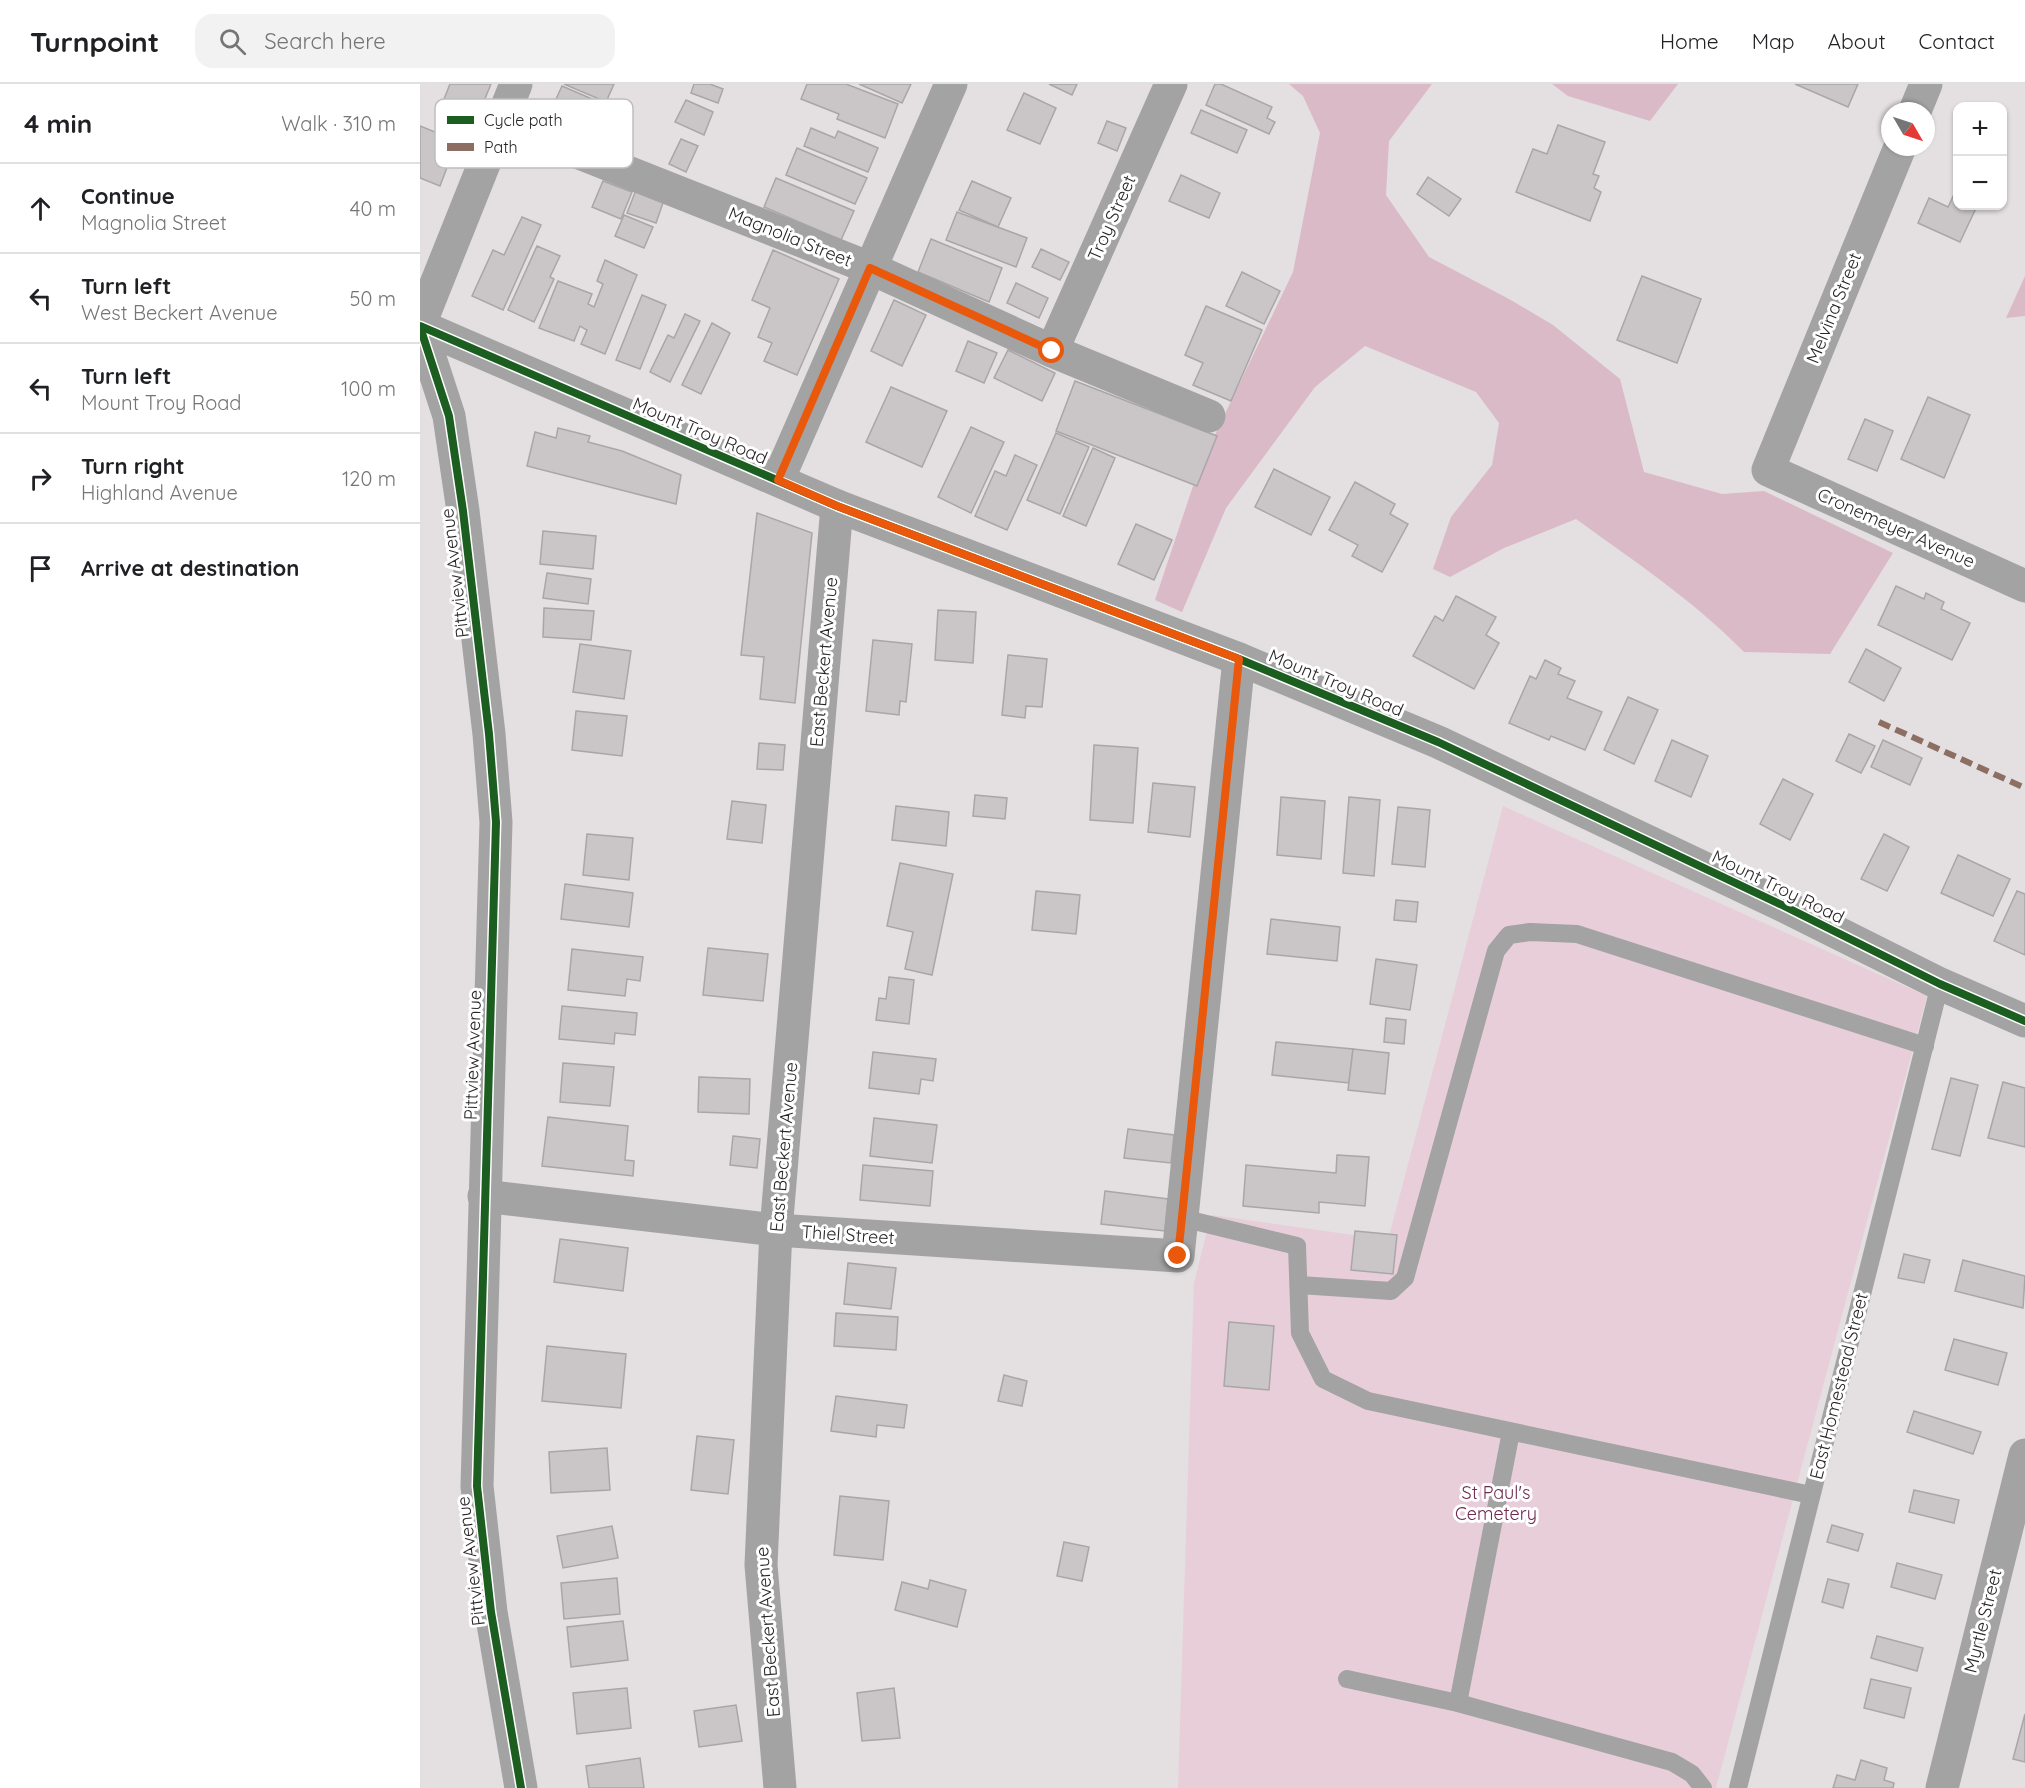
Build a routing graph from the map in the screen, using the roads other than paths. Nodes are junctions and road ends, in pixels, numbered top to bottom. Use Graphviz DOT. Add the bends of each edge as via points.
graph roads {
  1 [pos="516,84"];
  2 [pos="951,84"];
  3 [pos="1171,84"];
  4 [pos="1926,84"];
  5 [pos="510,99"];
  6 [pos="1918,102"];
  7 [pos="1896,156"];
  8 [pos="483,168"];
  9 [pos="617,168"];
  10 [pos="870,268"];
  11 [pos="420,326"];
  12 [pos="1052,351"];
  13 [pos="1209,416"];
  14 [pos="1768,470"];
  15 [pos="778,480"];
  16 [pos="837,506"];
  17 [pos="2025,586"];
  18 [pos="1239,659"];
  19 [pos="1940,984"];
  20 [pos="2025,1021"];
  21 [pos="1925,1046"];
  22 [pos="484,1196"];
  23 [pos="1182,1218"];
  24 [pos="777,1230"];
  25 [pos="1299,1285"];
  26 [pos="1511,1432"];
  27 [pos="2025,1455"];
  28 [pos="1811,1495"];
  29 [pos="1347,1679"];
  30 [pos="1458,1703"];
  31 [pos="521,1788"];
  32 [pos="780,1788"];
  33 [pos="1703,1788"];
  34 [pos="1737,1788"];
  35 [pos="1942,1788"];
  1 -- 5 [label="street"];
  2 -- 10 [label="street"];
  3 -- 12 [label="street, Troy Street"];
  4 -- 6 [label="street"];
  7 -- 14 [label="street, Melvina Street"];
  8 -- 11 [label="street"];
  9 -- 10 [label="street, Magnolia Street"];
  10 -- 12 [label="street, Magnolia Street"];
  10 -- 15 [label="street"];
  11 -- 15 [label="street, Mount Troy Road"];
  11 -- 22 [label="street, Pittview Avenue" via="449,416 496,822"];
  12 -- 13 [label="street, Magnolia Street"];
  14 -- 17 [label="street, Cronemeyer Avenue"];
  15 -- 16 [label="street, Mount Troy Road"];
  16 -- 18 [label="street, Mount Troy Road"];
  16 -- 24 [label="street, East Beckert Avenue"];
  18 -- 19 [label="street, Mount Troy Road" via="1438,742"];
  18 -- 23 [label="street"];
  19 -- 20 [label="street, Mount Troy Road"];
  19 -- 21 [label="lane, East Homestead Street"];
  21 -- 25 [label="lane" via="1577,934 1509,935 1496,951 1405,1278 1391,1292"];
  21 -- 28 [label="lane, East Homestead Street"];
  22 -- 24 [label="street, Thiel Street"];
  22 -- 31 [label="street, Pittview Avenue" via="477,1486 491,1612"];
  23 -- 24 [label="street, Thiel Street" via="1178,1256"];
  23 -- 25 [label="lane" via="1297,1246"];
  24 -- 32 [label="street, East Beckert Avenue" via="761,1565"];
  25 -- 26 [label="lane" via="1300,1333 1323,1379 1368,1401"];
  26 -- 28 [label="lane"];
  26 -- 30 [label="lane"];
  27 -- 35 [label="street, Myrtle Street"];
  28 -- 34 [label="lane, East Homestead Street"];
  29 -- 30 [label="lane"];
  30 -- 33 [label="lane" via="1672,1762 1692,1774"];
}
